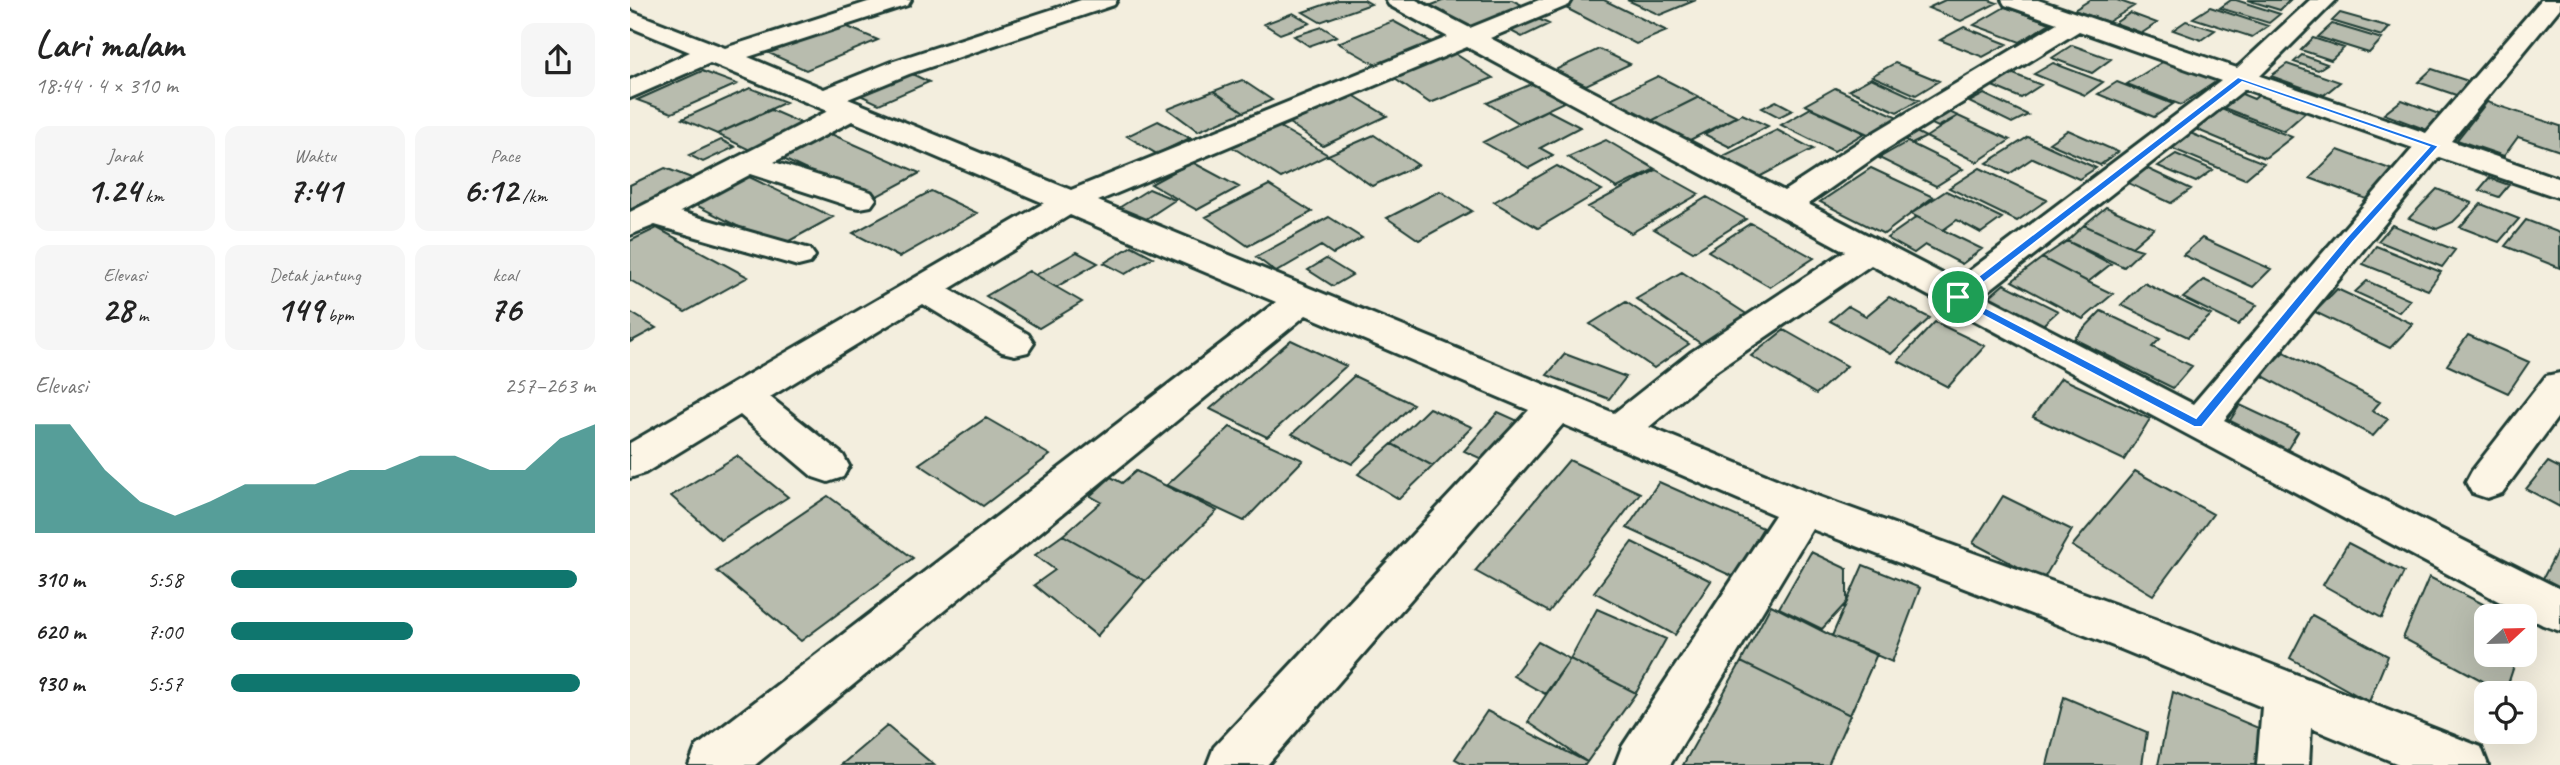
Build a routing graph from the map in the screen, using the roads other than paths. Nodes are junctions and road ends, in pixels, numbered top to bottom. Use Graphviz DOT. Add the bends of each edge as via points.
graph roads {
  1 [pos="899,0"];
  2 [pos="1105,0"];
  3 [pos="1398,0"];
  4 [pos="1560,0"];
  5 [pos="2014,0"];
  6 [pos="2324,0"];
  7 [pos="2554,0"];
  8 [pos="630,18"];
  9 [pos="2076,22"];
  10 [pos="1474,38"];
  11 [pos="715,55"];
  12 [pos="2241,79"];
  13 [pos="630,90"];
  14 [pos="838,105"];
  15 [pos="2435,146"];
  16 [pos="749,163"];
  17 [pos="2560,188"];
  18 [pos="860,199"];
  19 [pos="1069,202"];
  20 [pos="1785,205"];
  21 [pos="641,219"];
  22 [pos="1870,250"];
  23 [pos="798,256"];
  24 [pos="925,290"];
  25 [pos="1958,297"];
  26 [pos="1301,301"];
  27 [pos="1016,343"];
  28 [pos="2560,386"];
  29 [pos="742,396"];
  30 [pos="1557,405"];
  31 [pos="2198,424"];
  32 [pos="1619,430"];
  33 [pos="630,462"];
  34 [pos="828,466"];
  35 [pos="2487,482"];
  36 [pos="1802,508"];
  37 [pos="2560,611"];
  38 [pos="2288,696"];
  39 [pos="715,765"];
  40 [pos="1233,765"];
  41 [pos="1641,765"];
  42 [pos="2283,765"];
  43 [pos="2462,765"];
  1 -- 11 [label="street"];
  2 -- 14 [label="street" via="900,68"];
  3 -- 10 [label="street"];
  4 -- 10 [label="street"];
  5 -- 9 [label="street"];
  6 -- 12 [label="street"];
  7 -- 15 [label="street"];
  8 -- 11 [label="street"];
  9 -- 12 [label="street"];
  9 -- 20 [label="street" via="1875,144"];
  10 -- 19 [label="street"];
  10 -- 20 [label="street"];
  11 -- 13 [label="street"];
  11 -- 14 [label="street"];
  12 -- 15 [label="street"];
  12 -- 25 [label="street"];
  14 -- 16 [label="street"];
  14 -- 19 [label="street"];
  15 -- 17 [label="street"];
  15 -- 31 [label="street" via="2350,240"];
  16 -- 18 [label="street"];
  16 -- 21 [label="street"];
  19 -- 24 [label="street"];
  19 -- 26 [label="street"];
  20 -- 22 [label="street"];
  21 -- 23 [label="street"];
  22 -- 25 [label="street"];
  22 -- 32 [label="street" via="1703,362"];
  24 -- 27 [label="street"];
  24 -- 29 [label="street"];
  25 -- 31 [label="street"];
  26 -- 30 [label="street"];
  26 -- 39 [label="street"];
  28 -- 35 [label="street"];
  29 -- 33 [label="street"];
  29 -- 34 [label="street"];
  30 -- 32 [label="street"];
  30 -- 40 [label="street"];
  31 -- 37 [label="street"];
  32 -- 36 [label="street"];
  36 -- 38 [label="street" via="2112,624"];
  36 -- 41 [label="street"];
  38 -- 42 [label="street"];
  38 -- 43 [label="street"];
}
